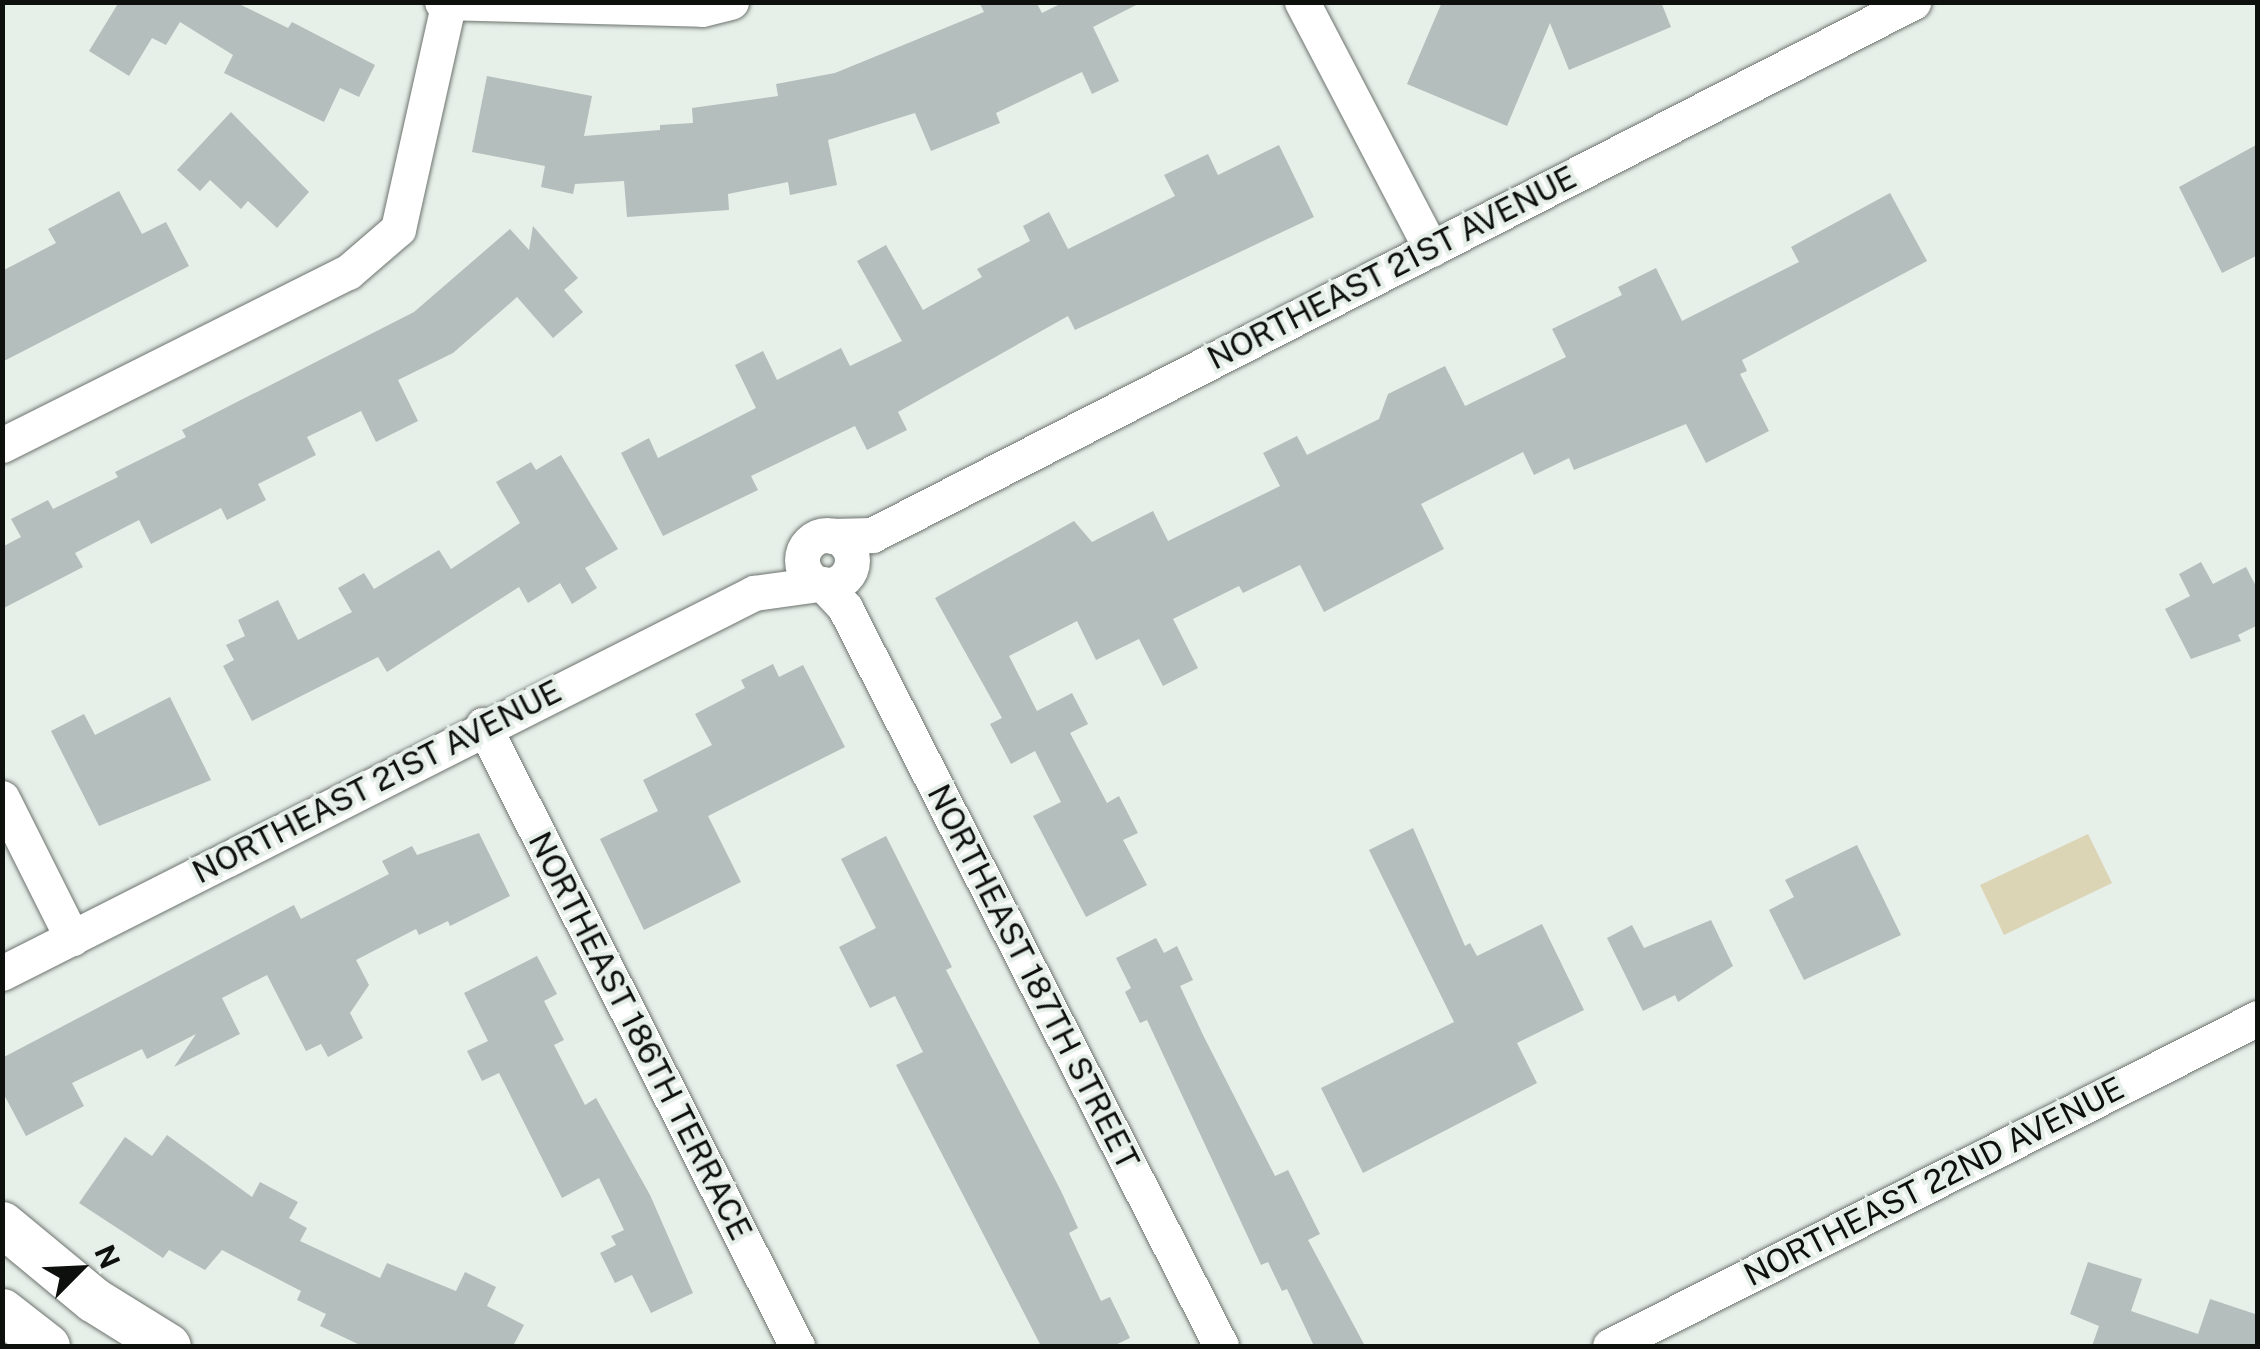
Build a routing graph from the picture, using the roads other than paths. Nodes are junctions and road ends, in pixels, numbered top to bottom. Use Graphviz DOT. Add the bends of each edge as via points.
graph roads {
  1 [pos="1302,2"];
  2 [pos="1913,2"];
  3 [pos="445,4"];
  4 [pos="717,6"];
  5 [pos="1430,248"];
  6 [pos="2,445"];
  7 [pos="872,535"];
  8 [pos="818,542"];
  9 [pos="837,583"];
  10 [pos="754,594"];
  11 [pos="484,725"];
  12 [pos="2,798"];
  13 [pos="72,938"];
  14 [pos="2,974"];
  15 [pos="2258,1018"];
  16 [pos="2,1224"];
  17 [pos="2,1311"];
  18 [pos="47,1346"];
  19 [pos="168,1346"];
  20 [pos="796,1346"];
  21 [pos="1221,1346"];
  22 [pos="1610,1346"];
  1 -- 5 [label="street"];
  2 -- 5 [label="street, NORTHEAST 21ST AVENUE"];
  3 -- 4 [label="street"];
  3 -- 6 [label="street" via="398,229 348,272"];
  5 -- 7 [label="street, NORTHEAST 21ST AVENUE"];
  7 -- 8 [label="street, NORTHEAST 21ST AVENUE"];
  7 -- 9 [label="street, NORTHEAST 21ST AVENUE"];
  8 -- 9 [label="street, NORTHEAST 187TH STREET" via="802,566"];
  8 -- 10 [label="street, NORTHEAST 21ST AVENUE"];
  9 -- 10 [label="street, NORTHEAST 21ST AVENUE"];
  9 -- 21 [label="street, NORTHEAST 187TH STREET"];
  10 -- 11 [label="street, NORTHEAST 21ST AVENUE"];
  11 -- 13 [label="street, NORTHEAST 21ST AVENUE"];
  11 -- 20 [label="street, NORTHEAST 186TH TERRACE"];
  12 -- 13 [label="street"];
  13 -- 14 [label="street, NORTHEAST 21ST AVENUE"];
  15 -- 22 [label="street, NORTHEAST 22ND AVENUE"];
  16 -- 19 [label="main road" via="94,1300"];
  17 -- 18 [label="main road"];
}
